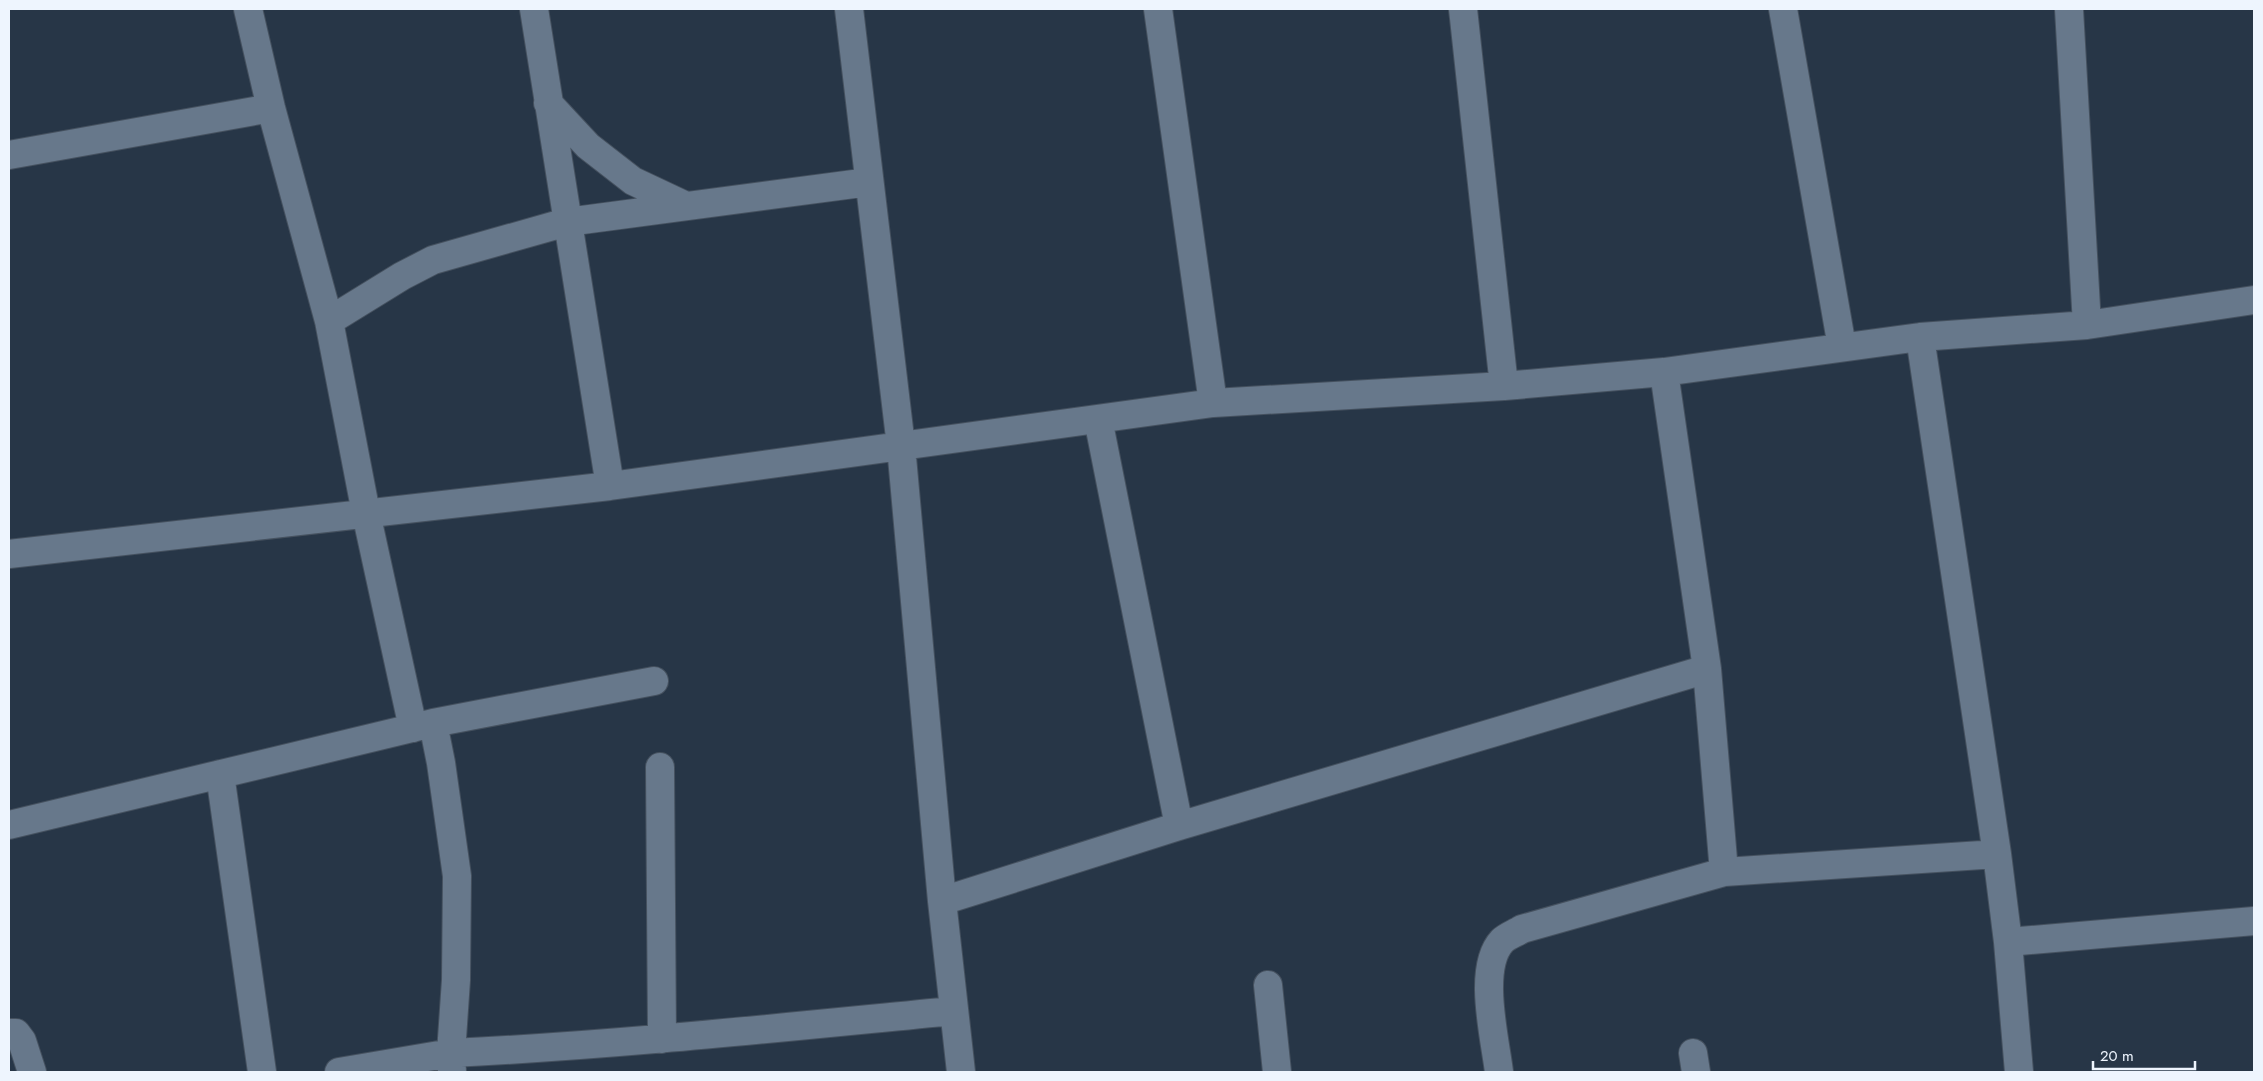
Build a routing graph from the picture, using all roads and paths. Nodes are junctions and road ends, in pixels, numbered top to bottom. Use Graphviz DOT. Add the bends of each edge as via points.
graph roads {
  1 [pos="248,9"];
  2 [pos="534,9"];
  3 [pos="848,9"];
  4 [pos="1158,9"];
  5 [pos="1463,9"];
  6 [pos="1783,9"];
  7 [pos="2069,9"];
  8 [pos="548,103"];
  9 [pos="270,108"];
  10 [pos="9,155"];
  11 [pos="869,182"];
  12 [pos="684,204"];
  13 [pos="567,222"];
  14 [pos="2254,300"];
  15 [pos="330,321"];
  16 [pos="2087,325"];
  17 [pos="1920,337"];
  18 [pos="1842,347"];
  19 [pos="1664,372"];
  20 [pos="1504,386"];
  21 [pos="1213,403"];
  22 [pos="1098,419"];
  23 [pos="901,446"];
  24 [pos="610,486"];
  25 [pos="366,513"];
  26 [pos="9,554"];
  27 [pos="1707,669"];
  28 [pos="654,681"];
  29 [pos="423,726"];
  30 [pos="660,767"];
  31 [pos="220,774"];
  32 [pos="9,825"];
  33 [pos="1179,826"];
  34 [pos="1998,854"];
  35 [pos="1724,872"];
  36 [pos="942,901"];
  37 [pos="2254,921"];
  38 [pos="2008,942"];
  39 [pos="1268,985"];
  40 [pos="953,1011"];
  41 [pos="9,1032"];
  42 [pos="662,1039"];
  43 [pos="451,1062"];
  44 [pos="32,1072"];
  45 [pos="262,1072"];
  46 [pos="339,1072"];
  47 [pos="961,1072"];
  48 [pos="1277,1072"];
  49 [pos="1499,1072"];
  50 [pos="2019,1072"];
  1 -- 9 [label="street"];
  2 -- 8 [label="street"];
  3 -- 11 [label="street"];
  4 -- 21 [label="street"];
  5 -- 20 [label="street"];
  6 -- 18 [label="street"];
  7 -- 16 [label="street"];
  8 -- 12 [label="street" via="588,146 633,180"];
  8 -- 13 [label="street"];
  9 -- 10 [label="street"];
  9 -- 15 [label="street"];
  11 -- 12 [label="street"];
  11 -- 23 [label="street"];
  12 -- 13 [label="street"];
  13 -- 15 [label="street" via="433,260"];
  13 -- 24 [label="street"];
  14 -- 16 [label="street"];
  15 -- 25 [label="street"];
  16 -- 17 [label="street"];
  17 -- 18 [label="street"];
  17 -- 34 [label="street"];
  18 -- 19 [label="street"];
  19 -- 20 [label="street"];
  19 -- 27 [label="street"];
  20 -- 21 [label="street"];
  21 -- 22 [label="street"];
  22 -- 23 [label="street"];
  22 -- 33 [label="street"];
  23 -- 24 [label="street"];
  23 -- 36 [label="street"];
  24 -- 25 [label="street"];
  25 -- 26 [label="street"];
  25 -- 29 [label="street"];
  27 -- 33 [label="street"];
  27 -- 35 [label="street"];
  28 -- 29 [label="street"];
  29 -- 31 [label="street"];
  29 -- 43 [label="street" via="442,763 457,876"];
  30 -- 42 [label="street"];
  31 -- 32 [label="street"];
  31 -- 45 [label="street"];
  33 -- 36 [label="street"];
  34 -- 35 [label="street"];
  34 -- 38 [label="street"];
  35 -- 49 [label="street" via="1522,929 1502,942 1490,963 1488,984"];
  36 -- 40 [label="street"];
  37 -- 38 [label="street"];
  38 -- 50 [label="street"];
  39 -- 48 [label="street"];
  40 -- 42 [label="street"];
  40 -- 47 [label="street"];
  41 -- 44 [label="street" via="16,1033 22,1041"];
  42 -- 43 [label="street"];
  43 -- 46 [label="street"];
}
